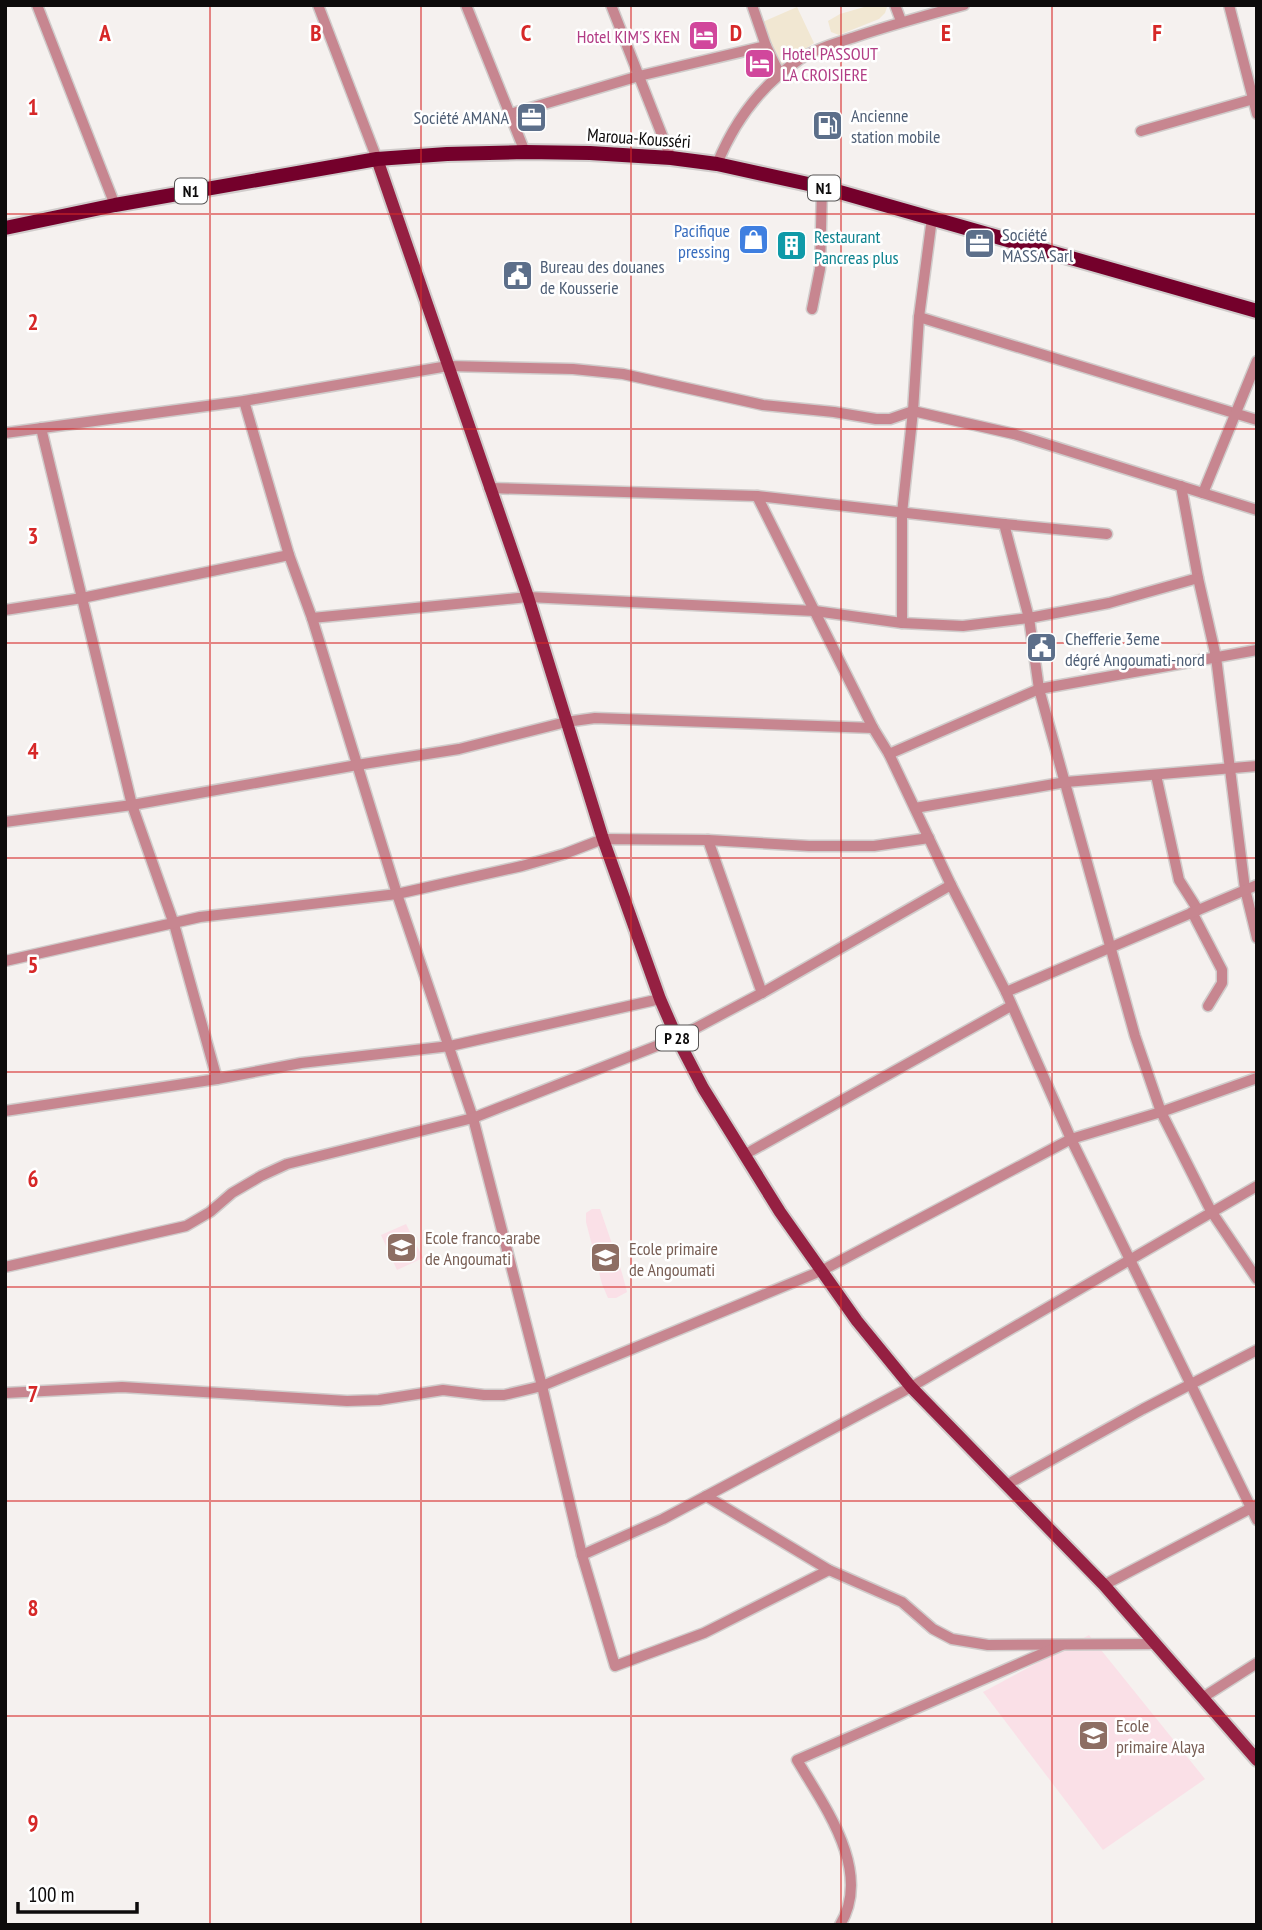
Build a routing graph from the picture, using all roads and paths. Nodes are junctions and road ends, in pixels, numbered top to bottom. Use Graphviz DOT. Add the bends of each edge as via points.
graph roads {
  1 [pos="37,5"];
  2 [pos="318,5"];
  3 [pos="466,5"];
  4 [pos="611,5"];
  5 [pos="752,5"];
  6 [pos="894,5"];
  7 [pos="964,5"];
  8 [pos="1229,5"];
  9 [pos="901,21"];
  10 [pos="766,46"];
  11 [pos="780,75"];
  12 [pos="639,76"];
  13 [pos="1255,99"];
  14 [pos="510,114"];
  15 [pos="1257,114"];
  16 [pos="1141,131"];
  17 [pos="525,152"];
  18 [pos="671,158"];
  19 [pos="377,159"];
  20 [pos="718,164"];
  21 [pos="822,187"];
  22 [pos="115,205"];
  23 [pos="932,218"];
  24 [pos="5,228"];
  25 [pos="812,309"];
  26 [pos="1257,311"];
  27 [pos="919,317"];
  28 [pos="1257,361"];
  29 [pos="448,366"];
  30 [pos="244,401"];
  31 [pos="913,411"];
  32 [pos="1237,414"];
  33 [pos="1257,420"];
  34 [pos="41,428"];
  35 [pos="5,433"];
  36 [pos="1181,486"];
  37 [pos="489,488"];
  38 [pos="1203,493"];
  39 [pos="757,496"];
  40 [pos="1257,510"];
  41 [pos="902,513"];
  42 [pos="1004,524"];
  43 [pos="1107,534"];
  44 [pos="289,555"];
  45 [pos="1198,578"];
  46 [pos="528,597"];
  47 [pos="82,598"];
  48 [pos="5,610"];
  49 [pos="815,611"];
  50 [pos="312,618"];
  51 [pos="1029,618"];
  52 [pos="902,623"];
  53 [pos="1257,650"];
  54 [pos="1216,657"];
  55 [pos="1039,689"];
  56 [pos="566,722"];
  57 [pos="873,728"];
  58 [pos="889,754"];
  59 [pos="357,765"];
  60 [pos="1257,766"];
  61 [pos="1229,769"];
  62 [pos="1156,775"];
  63 [pos="1066,782"];
  64 [pos="132,805"];
  65 [pos="915,808"];
  66 [pos="5,822"];
  67 [pos="929,838"];
  68 [pos="603,839"];
  69 [pos="708,839"];
  70 [pos="1257,885"];
  71 [pos="951,886"];
  72 [pos="1245,889"];
  73 [pos="397,894"];
  74 [pos="1195,911"];
  75 [pos="174,924"];
  76 [pos="1257,938"];
  77 [pos="1109,948"];
  78 [pos="5,961"];
  79 [pos="1006,992"];
  80 [pos="762,993"];
  81 [pos="660,999"];
  82 [pos="1011,1006"];
  83 [pos="1208,1006"];
  84 [pos="677,1038"];
  85 [pos="450,1046"];
  86 [pos="1257,1078"];
  87 [pos="217,1079"];
  88 [pos="5,1111"];
  89 [pos="1161,1112"];
  90 [pos="473,1118"];
  91 [pos="1071,1139"];
  92 [pos="744,1155"];
  93 [pos="1257,1186"];
  94 [pos="1211,1211"];
  95 [pos="1129,1258"];
  96 [pos="5,1267"];
  97 [pos="821,1270"];
  98 [pos="1257,1279"];
  99 [pos="1257,1350"];
  100 [pos="1191,1383"];
  101 [pos="542,1386"];
  102 [pos="911,1387"];
  103 [pos="5,1393"];
  104 [pos="1006,1485"];
  105 [pos="706,1496"];
  106 [pos="1254,1507"];
  107 [pos="1257,1520"];
  108 [pos="582,1555"];
  109 [pos="829,1570"];
  110 [pos="1104,1585"];
  111 [pos="1066,1643"];
  112 [pos="1154,1644"];
  113 [pos="1257,1663"];
  114 [pos="1202,1698"];
  115 [pos="1257,1760"];
  116 [pos="840,1925"];
  1 -- 22 [label="street"];
  2 -- 19 [label="street"];
  3 -- 14 [label="street"];
  4 -- 12 [label="street"];
  5 -- 10 [label="street"];
  6 -- 9 [label="street"];
  7 -- 9 [label="street"];
  8 -- 13 [label="street"];
  9 -- 11 [label="street" via="827,46"];
  10 -- 11 [label="street"];
  10 -- 12 [label="street"];
  11 -- 20 [label="street" via="745,111"];
  12 -- 14 [label="street"];
  12 -- 18 [label="street"];
  13 -- 15 [label="street"];
  13 -- 16 [label="street"];
  14 -- 17 [label="street"];
  17 -- 18 [label="highway, Maroua-Kousséri / N1"];
  17 -- 19 [label="highway, Maroua-Kousséri / N1"];
  18 -- 20 [label="highway, Maroua-Kousséri / N1"];
  19 -- 22 [label="highway, Maroua-Kousséri / N1"];
  19 -- 29 [label="main road, P 28"];
  20 -- 21 [label="highway, Maroua-Kousséri / N1"];
  21 -- 23 [label="highway, Maroua-Kousséri / N1"];
  21 -- 25 [label="street" via="820,269"];
  22 -- 24 [label="highway, Maroua-Kousséri / N1"];
  23 -- 26 [label="highway, Maroua-Kousséri / N1"];
  23 -- 27 [label="street"];
  27 -- 31 [label="street"];
  27 -- 32 [label="street"];
  28 -- 32 [label="street"];
  29 -- 30 [label="street"];
  29 -- 31 [label="street" via="623,374 763,405 876,419"];
  29 -- 37 [label="main road, P 28"];
  30 -- 34 [label="street"];
  30 -- 44 [label="street"];
  31 -- 36 [label="street" via="1014,434"];
  31 -- 41 [label="street"];
  32 -- 33 [label="street"];
  32 -- 38 [label="street"];
  34 -- 35 [label="street"];
  34 -- 47 [label="street"];
  36 -- 38 [label="street"];
  36 -- 45 [label="street"];
  37 -- 39 [label="street"];
  37 -- 46 [label="main road, P 28"];
  38 -- 40 [label="street"];
  39 -- 41 [label="street"];
  39 -- 49 [label="street"];
  41 -- 42 [label="street"];
  41 -- 52 [label="street"];
  42 -- 43 [label="street"];
  42 -- 51 [label="street"];
  44 -- 47 [label="street"];
  44 -- 50 [label="street"];
  45 -- 51 [label="street" via="1110,603"];
  45 -- 54 [label="street"];
  46 -- 49 [label="street"];
  46 -- 50 [label="street"];
  46 -- 56 [label="main road, P 28"];
  47 -- 48 [label="street"];
  47 -- 64 [label="street"];
  49 -- 52 [label="street"];
  49 -- 57 [label="street"];
  50 -- 59 [label="street"];
  51 -- 52 [label="street" via="963,626"];
  51 -- 55 [label="street"];
  53 -- 54 [label="street"];
  54 -- 55 [label="street"];
  54 -- 61 [label="street"];
  55 -- 58 [label="street"];
  55 -- 63 [label="street"];
  56 -- 57 [label="street" via="627,718"];
  56 -- 59 [label="street" via="459,749"];
  56 -- 68 [label="main road, P 28"];
  57 -- 58 [label="street"];
  58 -- 65 [label="street"];
  59 -- 64 [label="street"];
  59 -- 73 [label="street"];
  60 -- 61 [label="street"];
  61 -- 62 [label="street"];
  61 -- 72 [label="street"];
  62 -- 63 [label="street"];
  62 -- 74 [label="street" via="1179,880"];
  63 -- 65 [label="street"];
  63 -- 77 [label="street"];
  64 -- 66 [label="street"];
  64 -- 75 [label="street"];
  65 -- 67 [label="street"];
  67 -- 69 [label="street" via="874,846"];
  67 -- 71 [label="street"];
  68 -- 69 [label="street"];
  68 -- 73 [label="street" via="522,866"];
  68 -- 81 [label="main road, P 28"];
  69 -- 80 [label="street"];
  70 -- 72 [label="street"];
  71 -- 79 [label="street"];
  71 -- 80 [label="street"];
  72 -- 74 [label="street"];
  72 -- 76 [label="street"];
  73 -- 75 [label="street"];
  73 -- 85 [label="street"];
  74 -- 77 [label="street"];
  74 -- 83 [label="street" via="1222,970 1222,983"];
  75 -- 78 [label="street"];
  75 -- 87 [label="street"];
  77 -- 79 [label="street"];
  77 -- 89 [label="street"];
  79 -- 82 [label="street"];
  80 -- 84 [label="street"];
  81 -- 84 [label="main road, P 28"];
  81 -- 85 [label="street"];
  82 -- 91 [label="street"];
  82 -- 92 [label="street"];
  84 -- 90 [label="street"];
  84 -- 92 [label="main road, P 28"];
  85 -- 87 [label="street" via="301,1063"];
  85 -- 90 [label="street"];
  86 -- 89 [label="street"];
  87 -- 88 [label="street"];
  89 -- 91 [label="street"];
  89 -- 94 [label="street"];
  90 -- 96 [label="street" via="287,1164 232,1193 186,1226"];
  90 -- 101 [label="street"];
  91 -- 95 [label="street"];
  91 -- 97 [label="street"];
  92 -- 97 [label="main road, P 28"];
  93 -- 94 [label="street"];
  94 -- 95 [label="street"];
  94 -- 98 [label="street"];
  95 -- 100 [label="street"];
  95 -- 102 [label="street"];
  97 -- 101 [label="street"];
  97 -- 102 [label="main road, P 28"];
  99 -- 100 [label="street"];
  100 -- 104 [label="street"];
  100 -- 106 [label="street"];
  101 -- 103 [label="street" via="504,1395 443,1390 347,1401 122,1387"];
  101 -- 108 [label="street"];
  102 -- 104 [label="main road, P 28"];
  102 -- 105 [label="street"];
  104 -- 110 [label="main road, P 28"];
  105 -- 108 [label="street"];
  105 -- 109 [label="street"];
  106 -- 107 [label="street"];
  106 -- 110 [label="street"];
  108 -- 109 [label="street" via="615,1666 704,1633"];
  109 -- 111 [label="street" via="902,1602 952,1639 988,1645"];
  110 -- 112 [label="main road, P 28"];
  111 -- 112 [label="street"];
  111 -- 116 [label="street" via="797,1760 838,1830 849,1867 850,1897"];
  112 -- 114 [label="main road, P 28"];
  113 -- 114 [label="street"];
  114 -- 115 [label="main road, P 28"];
}
